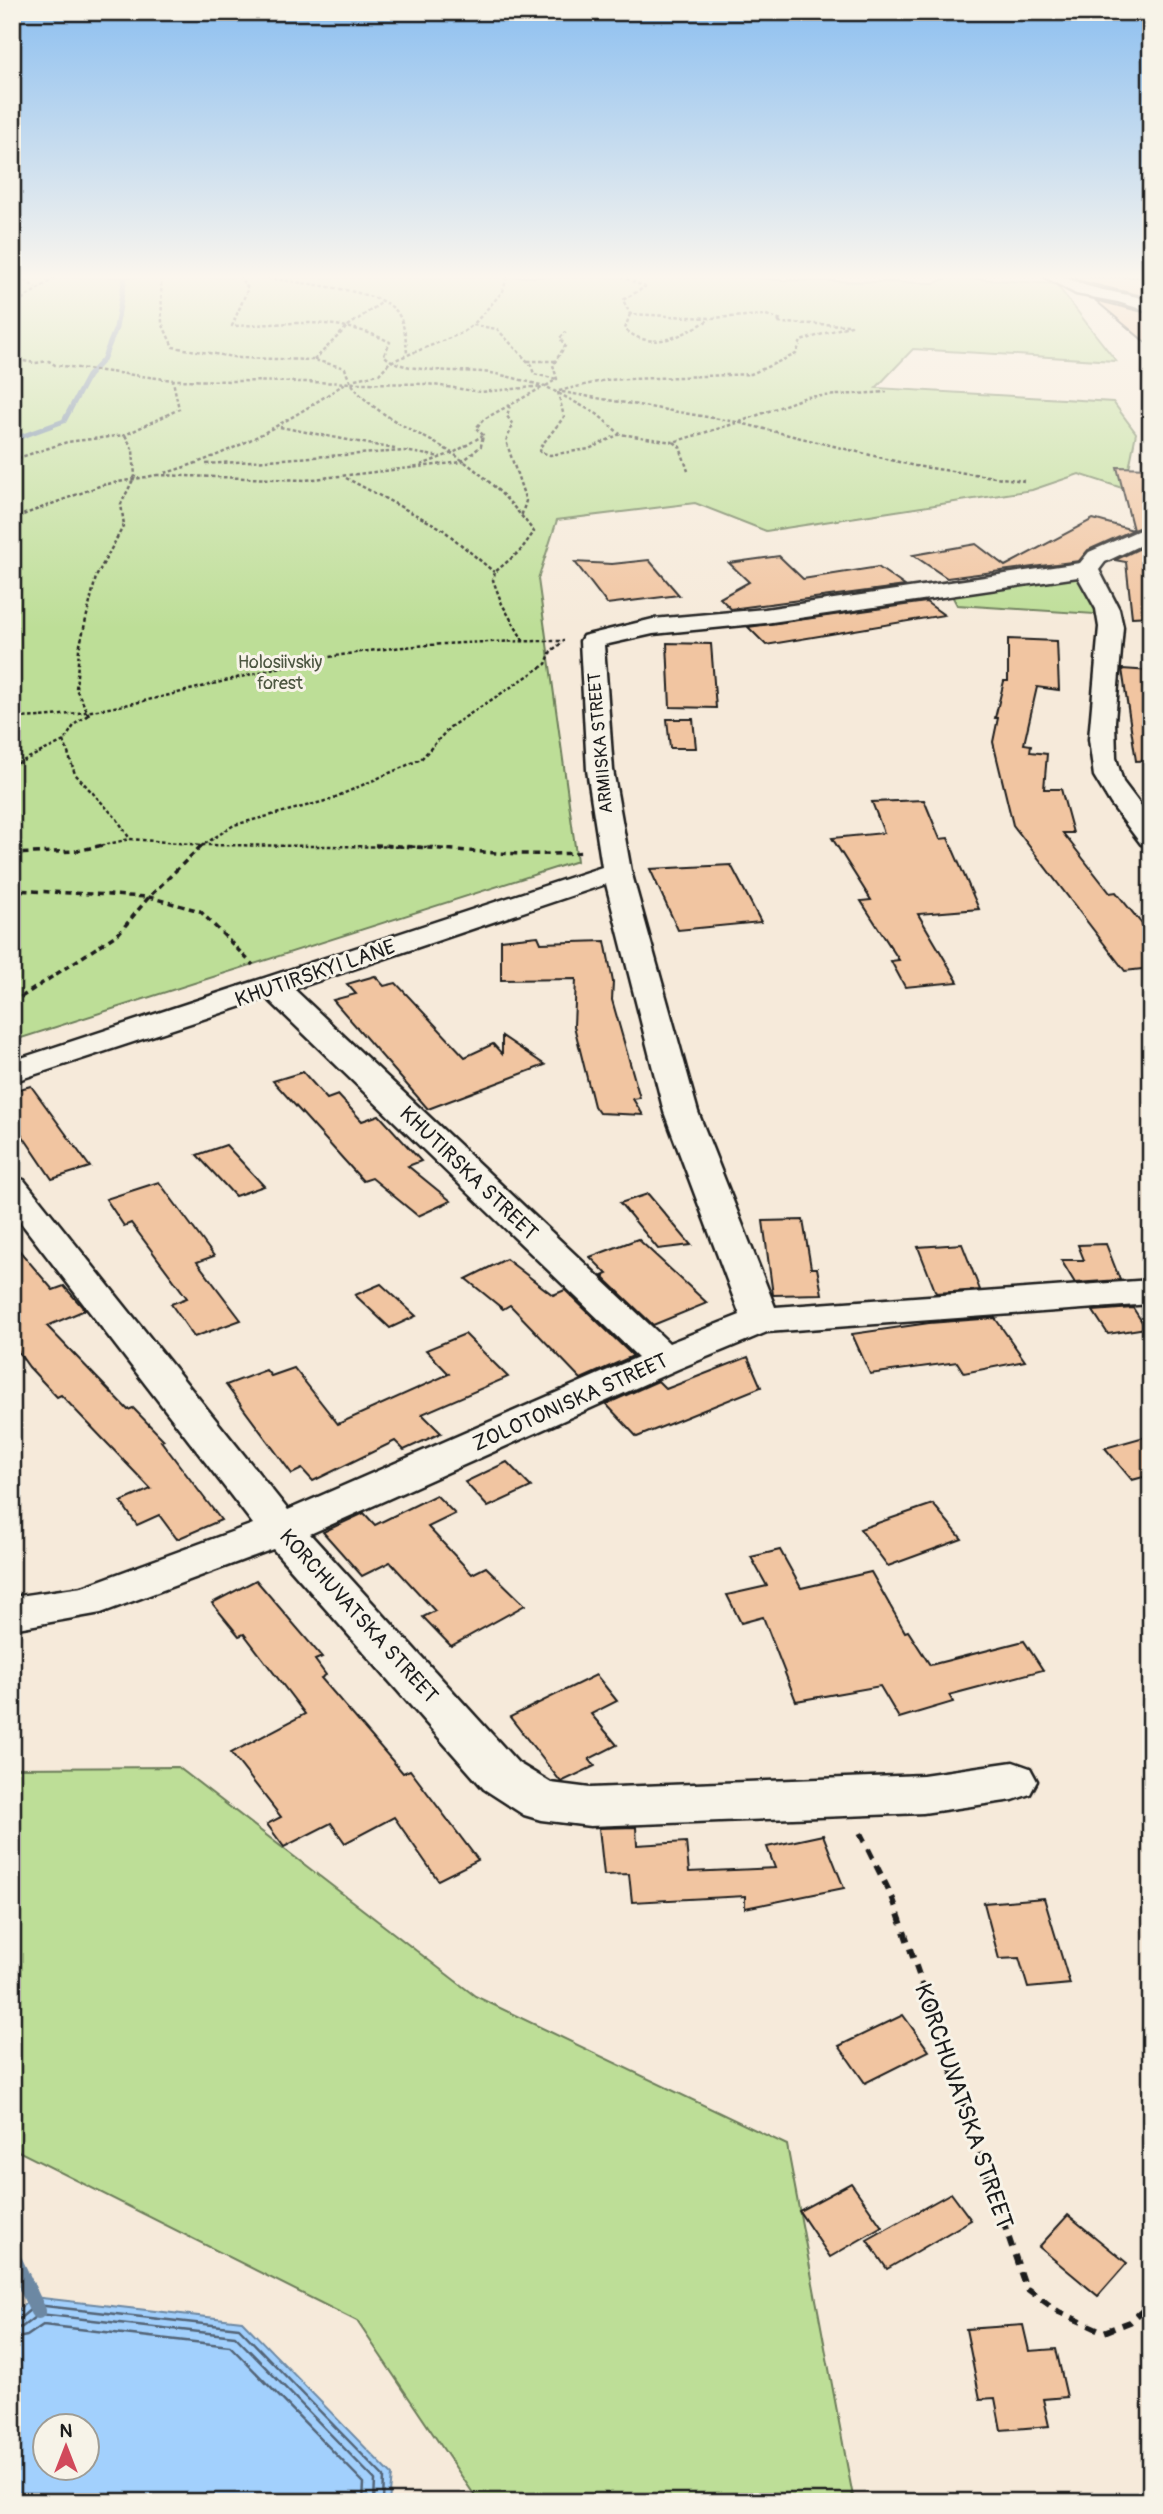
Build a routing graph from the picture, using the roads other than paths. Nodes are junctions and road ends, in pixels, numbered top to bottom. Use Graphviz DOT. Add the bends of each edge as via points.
graph roads {
  1 [pos="1151,532"];
  2 [pos="1087,569"];
  3 [pos="1151,838"];
  4 [pos="617,871"];
  5 [pos="274,987"];
  6 [pos="12,1072"];
  7 [pos="12,1187"];
  8 [pos="1151,1292"];
  9 [pos="761,1320"];
  10 [pos="664,1360"];
  11 [pos="281,1530"];
  12 [pos="12,1613"];
  13 [pos="1013,1781"];
  1 -- 2 [label="street" via="1097,557"];
  2 -- 3 [label="street" via="1090,582 1104,596 1111,626 1101,730 1108,778"];
  2 -- 4 [label="street, ARMIISKA STREET" via="766,616 636,630 592,641 600,770"];
  4 -- 5 [label="street, KHUTIRSKYI LANE"];
  4 -- 9 [label="street, ARMIISKA STREET" via="681,1112"];
  5 -- 6 [label="street, KHUTIRSKYI LANE"];
  5 -- 10 [label="street, KHUTIRSKA STREET"];
  7 -- 11 [label="street, KORCHUVATSKA STREET"];
  8 -- 9 [label="street, ZOLOTONISKA STREET"];
  9 -- 10 [label="street, ZOLOTONISKA STREET"];
  10 -- 11 [label="street, ZOLOTONISKA STREET"];
  11 -- 12 [label="street, ZOLOTONISKA STREET" via="86,1602"];
  11 -- 13 [label="street, KORCHUVATSKA STREET" via="501,1776 541,1801 590,1808 923,1794"];
}
